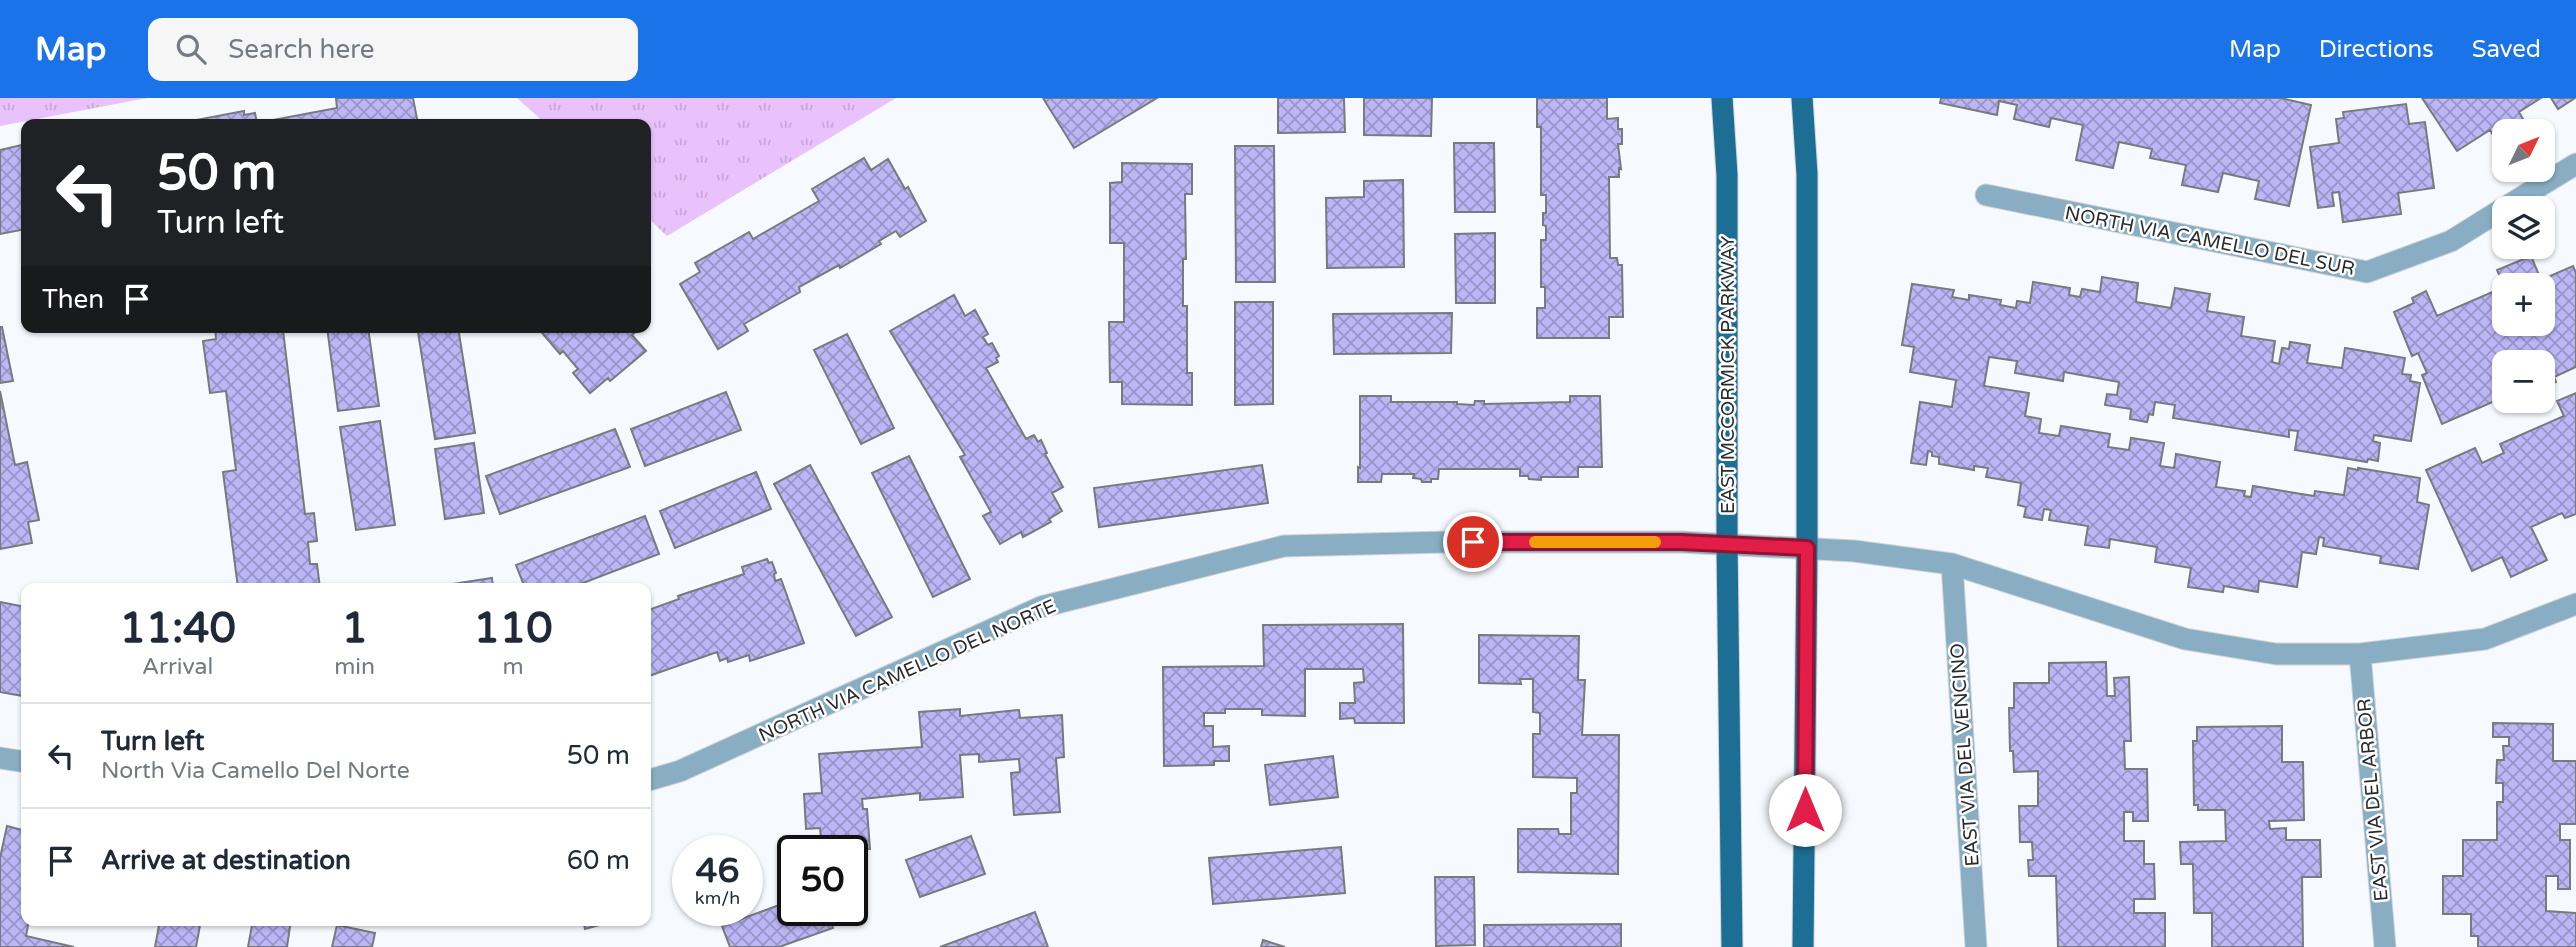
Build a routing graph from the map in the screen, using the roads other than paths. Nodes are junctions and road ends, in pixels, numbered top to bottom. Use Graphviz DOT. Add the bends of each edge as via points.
graph roads {
  1 [pos="1721,98"];
  2 [pos="1802,98"];
  3 [pos="2576,164"];
  4 [pos="1986,195"];
  5 [pos="2524,196"];
  6 [pos="2492,215"];
  7 [pos="1727,543"];
  8 [pos="1807,548"];
  9 [pos="1952,564"];
  10 [pos="2576,604"];
  11 [pos="2360,654"];
  12 [pos="0,758"];
  13 [pos="21,761"];
  14 [pos="651,780"];
  15 [pos="1732,947"];
  16 [pos="1803,947"];
  17 [pos="1976,947"];
  18 [pos="2385,947"];
  1 -- 7 [label="main road, EAST MCCORMICK PARKWAY" via="1727,175"];
  2 -- 8 [label="main road" via="1807,174"];
  3 -- 5 [label="street, NORTH VIA CAMELLO DEL SUR"];
  4 -- 6 [label="street, NORTH VIA CAMELLO DEL SUR" via="2367,272 2451,241"];
  7 -- 8 [label="street, NORTH VIA CAMELLO DEL NORTE"];
  7 -- 14 [label="street, NORTH VIA CAMELLO DEL NORTE" via="1284,546 1041,607 680,771"];
  7 -- 15 [label="main road, EAST MCCORMICK PARKWAY"];
  8 -- 9 [label="street, NORTH VIA CAMELLO DEL NORTE"];
  8 -- 16 [label="main road"];
  9 -- 11 [label="street, NORTH VIA CAMELLO DEL NORTE" via="2185,639 2276,654"];
  9 -- 17 [label="street, EAST VIA DEL VENCINO"];
  10 -- 11 [label="street, NORTH VIA CAMELLO DEL NORTE" via="2485,639"];
  11 -- 18 [label="street, EAST VIA DEL ARBOR"];
  12 -- 13 [label="street"];
}
